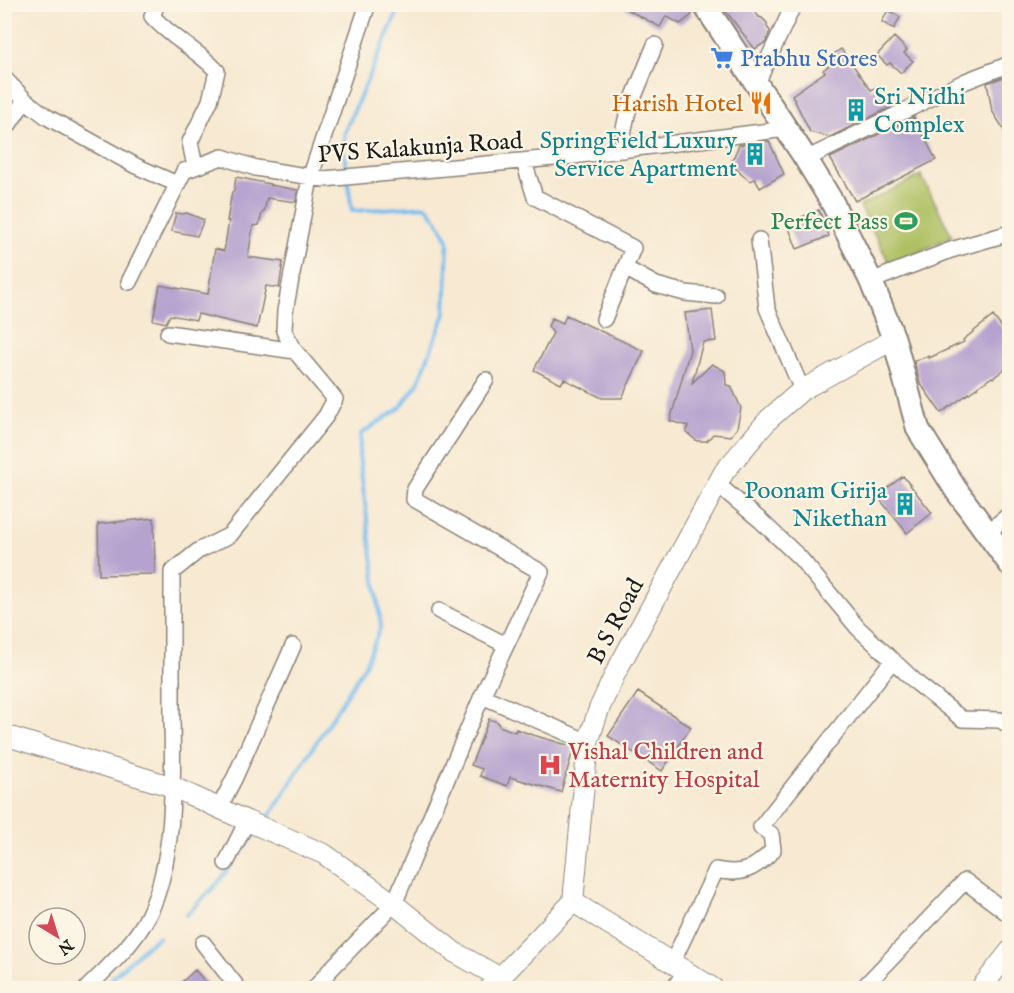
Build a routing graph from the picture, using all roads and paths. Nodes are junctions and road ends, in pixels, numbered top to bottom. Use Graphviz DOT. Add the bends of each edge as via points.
graph roads {
  1 [pos="157,4"];
  2 [pos="368,4"];
  3 [pos="704,4"];
  4 [pos="794,4"];
  5 [pos="655,45"];
  6 [pos="1010,64"];
  7 [pos="4,78"];
  8 [pos="757,83"];
  9 [pos="25,100"];
  10 [pos="786,129"];
  11 [pos="4,132"];
  12 [pos="624,150"];
  13 [pos="806,159"];
  14 [pos="524,162"];
  15 [pos="195,167"];
  16 [pos="317,179"];
  17 [pos="177,184"];
  18 [pos="1010,233"];
  19 [pos="759,240"];
  20 [pos="625,268"];
  21 [pos="871,281"];
  22 [pos="129,282"];
  23 [pos="716,296"];
  24 [pos="604,319"];
  25 [pos="168,333"];
  26 [pos="894,339"];
  27 [pos="295,351"];
  28 [pos="486,380"];
  29 [pos="802,390"];
  30 [pos="717,484"];
  31 [pos="1010,514"];
  32 [pos="987,533"];
  33 [pos="1010,564"];
  34 [pos="439,611"];
  35 [pos="506,645"];
  36 [pos="293,646"];
  37 [pos="893,660"];
  38 [pos="482,696"];
  39 [pos="1010,726"];
  40 [pos="4,735"];
  41 [pos="588,742"];
  42 [pos="173,787"];
  43 [pos="219,808"];
  44 [pos="250,822"];
  45 [pos="226,863"];
  46 [pos="573,902"];
  47 [pos="394,904"];
  48 [pos="1010,915"];
  49 [pos="203,943"];
  50 [pos="1010,951"];
  51 [pos="678,967"];
  52 [pos="494,983"];
  53 [pos="87,988"];
  54 [pos="238,988"];
  55 [pos="315,988"];
  56 [pos="674,988"];
  57 [pos="712,988"];
  58 [pos="863,988"];
  59 [pos="981,988"];
  1 -- 15 [label="street" via="152,16 217,71 210,101 190,142"];
  2 -- 16 [label="street"];
  3 -- 8 [label="main road"];
  4 -- 8 [label="street"];
  5 -- 12 [label="street" via="628,111"];
  6 -- 13 [label="street" via="966,81"];
  7 -- 9 [label="street"];
  8 -- 10 [label="main road"];
  9 -- 11 [label="street"];
  9 -- 17 [label="street" via="56,123"];
  10 -- 12 [label="street, PVS Kalakunja Road"];
  10 -- 13 [label="main road"];
  12 -- 14 [label="street, PVS Kalakunja Road"];
  13 -- 21 [label="main road"];
  14 -- 16 [label="street, PVS Kalakunja Road"];
  14 -- 20 [label="street" via="535,197 633,248"];
  15 -- 16 [label="street, PVS Kalakunja Road" via="222,157 256,168"];
  15 -- 17 [label="street, PVS Kalakunja Road" via="184,171"];
  16 -- 27 [label="street" via="285,311 284,331"];
  17 -- 22 [label="street, PVS Kalakunja Road"];
  18 -- 21 [label="street" via="951,250"];
  19 -- 29 [label="street" via="767,308"];
  20 -- 23 [label="street" via="656,285"];
  20 -- 24 [label="street"];
  21 -- 26 [label="main road"];
  25 -- 27 [label="street"];
  26 -- 29 [label="street, B S Road"];
  26 -- 32 [label="main road" via="918,429"];
  27 -- 42 [label="street" via="335,399 326,416 230,535 198,551 172,572"];
  28 -- 35 [label="street" via="415,489 414,499 541,573"];
  29 -- 30 [label="street, B S Road" via="769,419"];
  30 -- 37 [label="street" via="800,558 858,628"];
  30 -- 41 [label="street, B S Road" via="616,672"];
  31 -- 32 [label="street"];
  32 -- 33 [label="main road"];
  34 -- 35 [label="street"];
  35 -- 38 [label="street"];
  36 -- 43 [label="street"];
  37 -- 39 [label="street" via="962,719 1000,720"];
  37 -- 51 [label="street" via="761,827 771,834 773,850 747,871 716,870"];
  38 -- 41 [label="street"];
  38 -- 47 [label="street"];
  40 -- 42 [label="street"];
  41 -- 46 [label="street, B S Road"];
  42 -- 43 [label="street"];
  42 -- 53 [label="street" via="167,851 148,916 115,960"];
  43 -- 44 [label="street"];
  44 -- 45 [label="street"];
  44 -- 47 [label="street" via="324,854"];
  46 -- 51 [label="street"];
  46 -- 52 [label="street"];
  47 -- 52 [label="street"];
  47 -- 55 [label="street"];
  48 -- 58 [label="street" via="964,881"];
  49 -- 54 [label="street"];
  50 -- 59 [label="street"];
  51 -- 56 [label="street"];
  51 -- 57 [label="street"];
}
